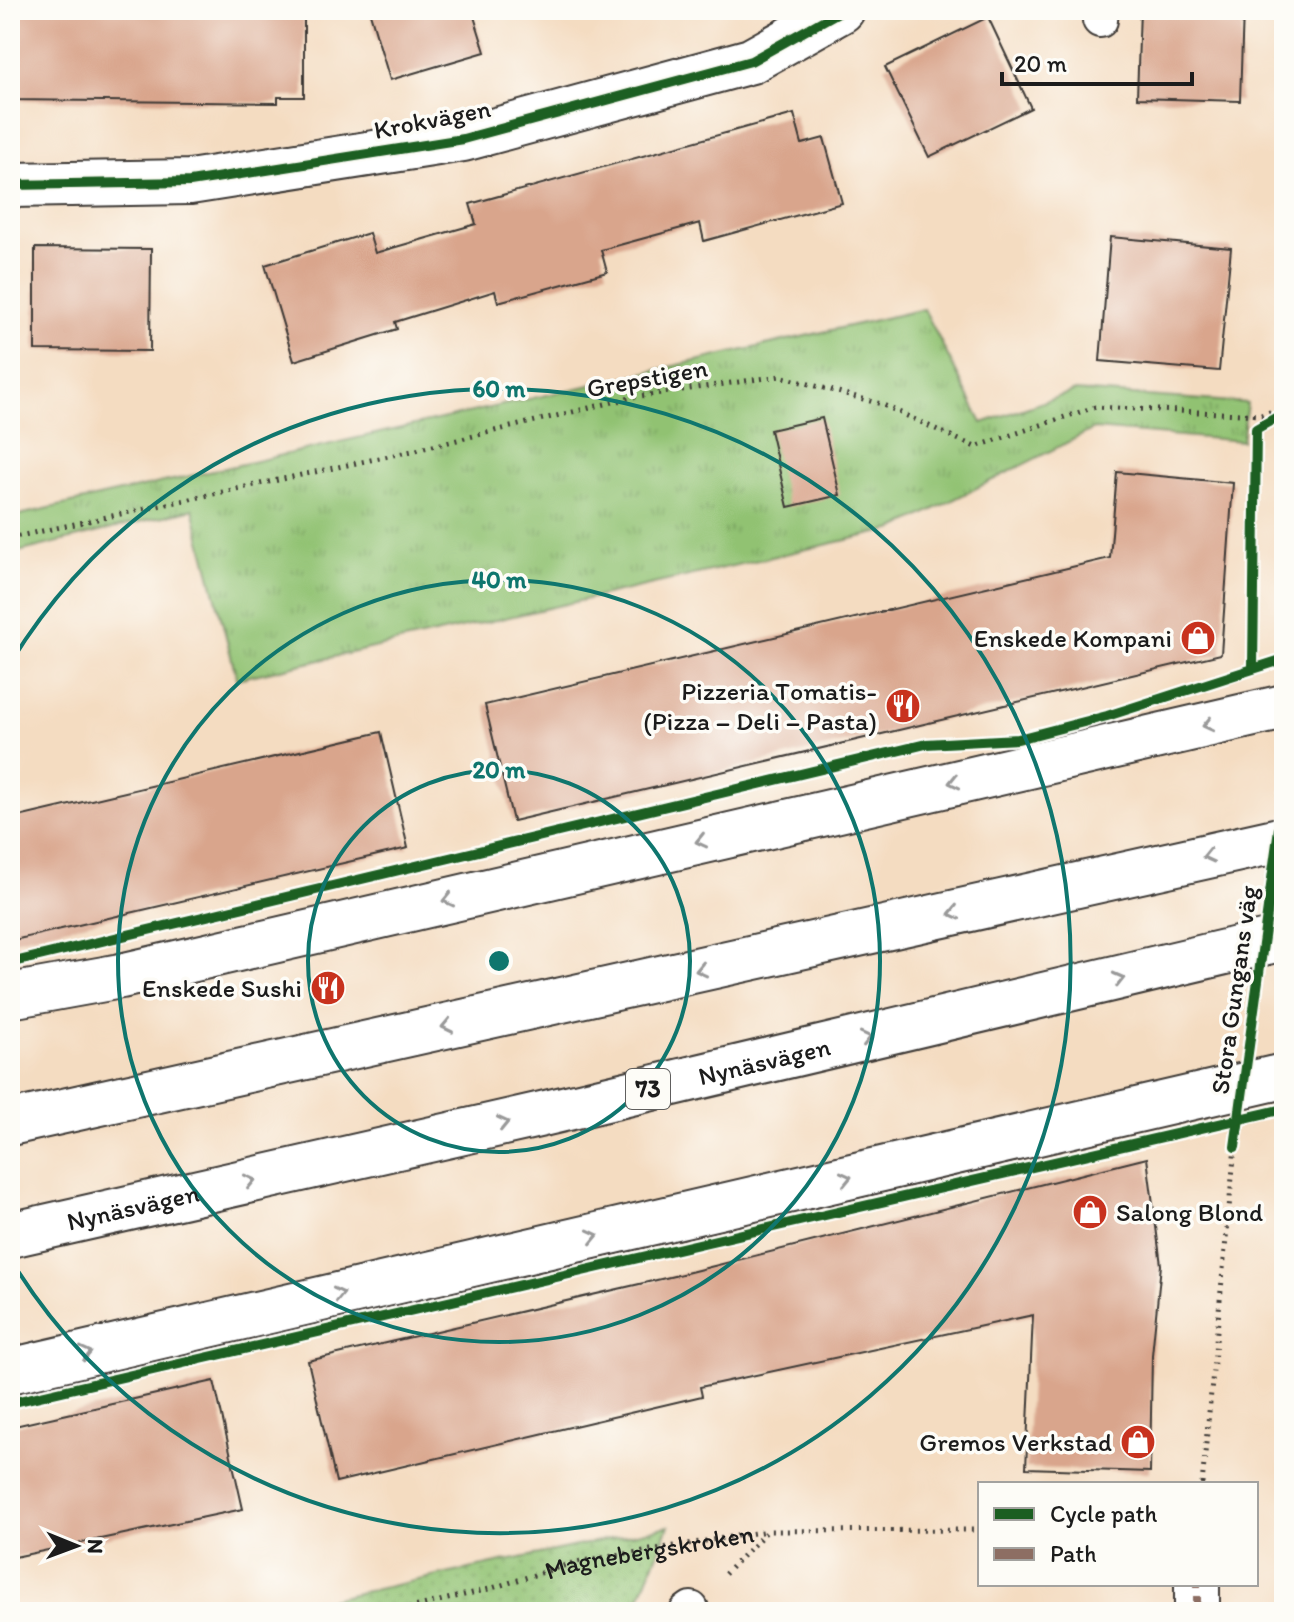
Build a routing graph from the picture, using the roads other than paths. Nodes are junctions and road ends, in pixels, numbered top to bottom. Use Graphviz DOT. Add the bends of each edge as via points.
graph roads {
  1 [pos="842,10"];
  2 [pos="10,185"];
  3 [pos="1284,707"];
  4 [pos="1284,839"];
  5 [pos="1284,938"];
  6 [pos="10,996"];
  7 [pos="1284,1076"];
  8 [pos="10,1123"];
  9 [pos="10,1235"];
  10 [pos="10,1371"];
  11 [pos="1197,1586"];
  12 [pos="1197,1612"];
  1 -- 2 [label="main road, Krokvägen" via="751,61 463,139 190,182"];
  3 -- 6 [label="main road, one-way" via="121,976"];
  4 -- 8 [label="main road, one-way"];
  9 -- 5 [label="main road, Nynäsvägen / 73, one-way"];
  10 -- 7 [label="main road, one-way"];
  11 -- 12 [label="main road"];
}
